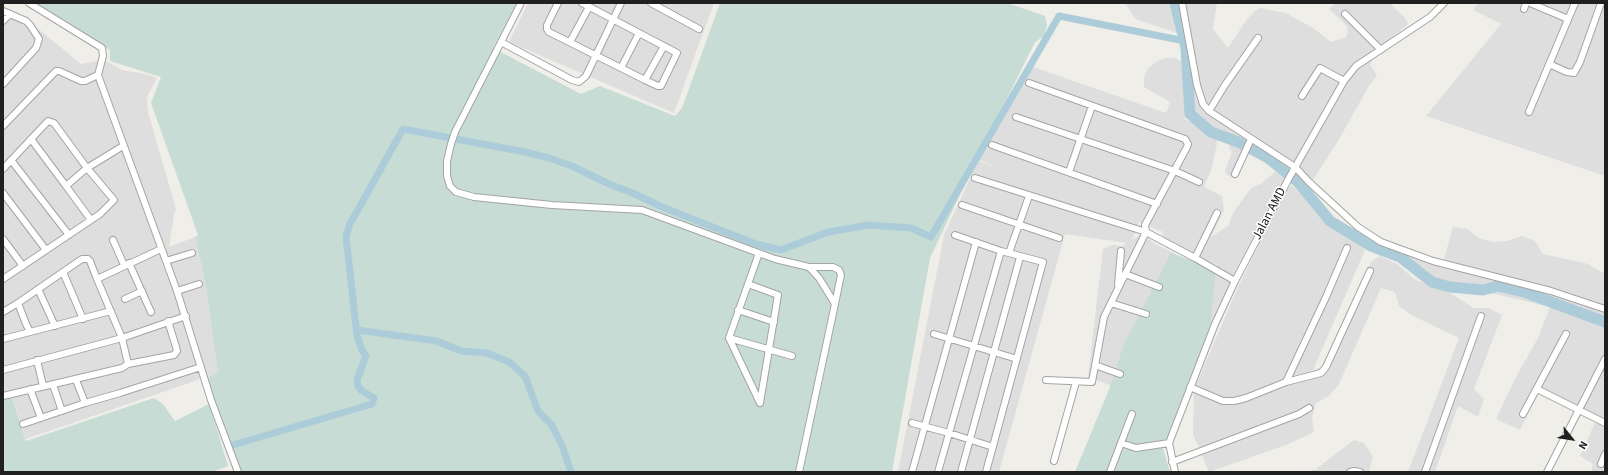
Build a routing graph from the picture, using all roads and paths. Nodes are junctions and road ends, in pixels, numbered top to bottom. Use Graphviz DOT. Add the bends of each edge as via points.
graph roads {
  1 [pos="29,3"];
  2 [pos="521,3"];
  3 [pos="558,3"];
  4 [pos="582,3"];
  5 [pos="621,3"];
  6 [pos="651,3"];
  7 [pos="1182,3"];
  8 [pos="1444,3"];
  9 [pos="1530,3"];
  10 [pos="1575,3"];
  11 [pos="1601,3"];
  12 [pos="589,7"];
  13 [pos="3,11"];
  14 [pos="10,14"];
  15 [pos="1345,14"];
  16 [pos="1568,19"];
  17 [pos="613,20"];
  18 [pos="3,21"];
  19 [pos="699,29"];
  20 [pos="639,33"];
  21 [pos="1258,38"];
  22 [pos="501,42"];
  23 [pos="570,42"];
  24 [pos="664,46"];
  25 [pos="1381,50"];
  26 [pos="596,55"];
  27 [pos="1549,64"];
  28 [pos="621,68"];
  29 [pos="98,75"];
  30 [pos="645,80"];
  31 [pos="1344,81"];
  32 [pos="1028,83"];
  33 [pos="3,84"];
  34 [pos="1302,96"];
  35 [pos="1092,106"];
  36 [pos="1209,111"];
  37 [pos="1529,112"];
  38 [pos="1016,116"];
  39 [pos="3,126"];
  40 [pos="31,139"];
  41 [pos="1080,139"];
  42 [pos="1250,142"];
  43 [pos="992,145"];
  44 [pos="123,146"];
  45 [pos="11,160"];
  46 [pos="87,168"];
  47 [pos="3,169"];
  48 [pos="1294,169"];
  49 [pos="1069,172"];
  50 [pos="1175,172"];
  51 [pos="1235,174"];
  52 [pos="975,178"];
  53 [pos="1199,182"];
  54 [pos="66,186"];
  55 [pos="3,193"];
  56 [pos="1030,196"];
  57 [pos="1157,204"];
  58 [pos="962,205"];
  59 [pos="1217,213"];
  60 [pos="91,220"];
  61 [pos="1019,225"];
  62 [pos="1146,232"];
  63 [pos="69,235"];
  64 [pos="955,235"];
  65 [pos="1059,238"];
  66 [pos="3,239"];
  67 [pos="113,240"];
  68 [pos="976,242"];
  69 [pos="1347,248"];
  70 [pos="161,249"];
  71 [pos="46,250"];
  72 [pos="1002,251"];
  73 [pos="1121,251"];
  74 [pos="192,253"];
  75 [pos="759,253"];
  76 [pos="1009,253"];
  77 [pos="1020,257"];
  78 [pos="1195,258"];
  79 [pos="166,261"];
  80 [pos="127,264"];
  81 [pos="23,266"];
  82 [pos="809,267"];
  83 [pos="1370,271"];
  84 [pos="63,272"];
  85 [pos="1125,274"];
  86 [pos="3,279"];
  87 [pos="97,279"];
  88 [pos="1234,281"];
  89 [pos="199,284"];
  90 [pos="748,284"];
  91 [pos="1159,287"];
  92 [pos="38,289"];
  93 [pos="1118,289"];
  94 [pos="142,291"];
  95 [pos="177,291"];
  96 [pos="125,299"];
  97 [pos="1111,302"];
  98 [pos="18,303"];
  99 [pos="835,304"];
  100 [pos="1605,308"];
  101 [pos="738,310"];
  102 [pos="111,311"];
  103 [pos="3,312"];
  104 [pos="151,312"];
  105 [pos="1146,314"];
  106 [pos="186,316"];
  107 [pos="1481,316"];
  108 [pos="83,319"];
  109 [pos="168,321"];
  110 [pos="774,322"];
  111 [pos="56,326"];
  112 [pos="30,332"];
  113 [pos="934,334"];
  114 [pos="1566,334"];
  115 [pos="122,338"];
  116 [pos="729,338"];
  117 [pos="948,338"];
  118 [pos="3,339"];
  119 [pos="974,346"];
  120 [pos="769,349"];
  121 [pos="994,352"];
  122 [pos="792,356"];
  123 [pos="1017,359"];
  124 [pos="1605,359"];
  125 [pos="37,360"];
  126 [pos="128,364"];
  127 [pos="1095,365"];
  128 [pos="201,367"];
  129 [pos="3,370"];
  130 [pos="1120,374"];
  131 [pos="76,380"];
  132 [pos="1046,380"];
  133 [pos="1076,382"];
  134 [pos="1286,382"];
  135 [pos="53,385"];
  136 [pos="43,386"];
  137 [pos="1190,387"];
  138 [pos="30,389"];
  139 [pos="1537,389"];
  140 [pos="3,396"];
  141 [pos="85,403"];
  142 [pos="1309,408"];
  143 [pos="1578,409"];
  144 [pos="62,410"];
  145 [pos="1132,414"];
  146 [pos="1524,414"];
  147 [pos="41,418"];
  148 [pos="912,423"];
  149 [pos="1605,423"];
  150 [pos="23,424"];
  151 [pos="924,426"];
  152 [pos="949,433"];
  153 [pos="970,440"];
  154 [pos="1169,443"];
  155 [pos="1121,444"];
  156 [pos="993,447"];
  157 [pos="1605,454"];
  158 [pos="1054,462"];
  159 [pos="1172,462"];
  160 [pos="1600,464"];
  161 [pos="238,472"];
  162 [pos="799,472"];
  163 [pos="912,472"];
  164 [pos="938,472"];
  165 [pos="961,472"];
  166 [pos="986,472"];
  167 [pos="1110,472"];
  168 [pos="1175,472"];
  169 [pos="1350,472"];
  170 [pos="1360,472"];
  171 [pos="1425,472"];
  172 [pos="1547,472"];
  1 -- 29 [label="street" via="102,48 103,56"];
  2 -- 22 [label="street"];
  3 -- 23 [label="street" via="547,29"];
  4 -- 12 [label="street"];
  5 -- 17 [label="street"];
  6 -- 19 [label="street"];
  7 -- 36 [label="street" via="1197,85 1203,104"];
  8 -- 25 [label="street, Jalan AMD" via="1430,17"];
  9 -- 16 [label="street"];
  10 -- 16 [label="street"];
  11 -- 27 [label="street" via="1574,73"];
  12 -- 17 [label="street"];
  12 -- 23 [label="street"];
  13 -- 14 [label="street"];
  14 -- 18 [label="street"];
  14 -- 33 [label="street" via="30,24 39,39 31,53"];
  15 -- 25 [label="street"];
  16 -- 27 [label="street"];
  17 -- 20 [label="street"];
  17 -- 26 [label="street"];
  20 -- 24 [label="street"];
  20 -- 28 [label="street"];
  21 -- 36 [label="street"];
  22 -- 26 [label="street" via="576,82 586,76"];
  22 -- 75 [label="street" via="450,144 447,176 453,190 474,197 642,210"];
  23 -- 26 [label="street"];
  24 -- 30 [label="street"];
  24 -- 30 [label="street" via="677,54 662,85 658,86"];
  25 -- 31 [label="street, Jalan AMD" via="1356,66"];
  26 -- 28 [label="street"];
  27 -- 37 [label="street"];
  28 -- 30 [label="street"];
  29 -- 39 [label="street" via="81,81 56,71"];
  29 -- 44 [label="street"];
  31 -- 34 [label="street" via="1320,68"];
  31 -- 48 [label="street, Jalan AMD"];
  32 -- 35 [label="street"];
  35 -- 41 [label="street"];
  35 -- 50 [label="street" via="1185,139 1188,144"];
  36 -- 42 [label="street"];
  38 -- 41 [label="street"];
  40 -- 45 [label="street"];
  40 -- 46 [label="street" via="48,121 52,122"];
  40 -- 54 [label="street"];
  41 -- 49 [label="street"];
  41 -- 50 [label="street"];
  42 -- 48 [label="street"];
  42 -- 51 [label="street"];
  43 -- 49 [label="street"];
  44 -- 46 [label="street"];
  44 -- 70 [label="street"];
  45 -- 47 [label="street"];
  45 -- 63 [label="street"];
  46 -- 54 [label="street"];
  46 -- 60 [label="street" via="114,200"];
  48 -- 88 [label="street, Jalan AMD"];
  48 -- 100 [label="street" via="1352,222 1381,242 1433,261"];
  49 -- 57 [label="street"];
  50 -- 53 [label="street"];
  50 -- 57 [label="street"];
  52 -- 56 [label="street"];
  54 -- 60 [label="street"];
  55 -- 71 [label="street"];
  56 -- 61 [label="street"];
  56 -- 62 [label="street"];
  57 -- 62 [label="street" via="1145,225"];
  58 -- 61 [label="street"];
  59 -- 78 [label="street"];
  60 -- 63 [label="street"];
  61 -- 65 [label="street"];
  61 -- 76 [label="street"];
  62 -- 78 [label="street"];
  62 -- 85 [label="street"];
  63 -- 71 [label="street"];
  64 -- 68 [label="street"];
  66 -- 81 [label="street"];
  67 -- 80 [label="street"];
  68 -- 72 [label="street"];
  68 -- 117 [label="street"];
  69 -- 134 [label="street"];
  70 -- 79 [label="street"];
  70 -- 80 [label="street"];
  71 -- 81 [label="street"];
  72 -- 76 [label="street"];
  72 -- 119 [label="street"];
  73 -- 93 [label="street"];
  74 -- 79 [label="street"];
  75 -- 82 [label="street" via="782,262"];
  75 -- 90 [label="street"];
  76 -- 77 [label="street"];
  77 -- 121 [label="street"];
  77 -- 123 [label="street" via="1043,262"];
  78 -- 88 [label="street"];
  79 -- 95 [label="street"];
  80 -- 87 [label="street"];
  80 -- 94 [label="street"];
  81 -- 86 [label="street"];
  82 -- 99 [label="street"];
  82 -- 99 [label="street" via="839,270 841,275"];
  83 -- 134 [label="street" via="1324,371 1321,374"];
  84 -- 87 [label="street" via="88,259"];
  84 -- 92 [label="street"];
  84 -- 108 [label="street"];
  85 -- 91 [label="street"];
  85 -- 93 [label="street"];
  87 -- 102 [label="street"];
  88 -- 137 [label="street, Jalan AMD"];
  89 -- 95 [label="street"];
  90 -- 101 [label="street"];
  90 -- 110 [label="street" via="778,295"];
  92 -- 98 [label="street"];
  92 -- 111 [label="street"];
  93 -- 97 [label="street"];
  94 -- 96 [label="street"];
  94 -- 104 [label="street"];
  95 -- 106 [label="street"];
  97 -- 105 [label="street"];
  97 -- 127 [label="street" via="1104,317"];
  98 -- 103 [label="street"];
  98 -- 112 [label="street"];
  99 -- 162 [label="street"];
  101 -- 110 [label="street"];
  101 -- 116 [label="street"];
  102 -- 108 [label="street"];
  102 -- 115 [label="street"];
  106 -- 109 [label="street"];
  106 -- 128 [label="street"];
  107 -- 171 [label="street"];
  108 -- 111 [label="street"];
  109 -- 115 [label="street"];
  109 -- 126 [label="street" via="176,354"];
  110 -- 120 [label="street"];
  111 -- 112 [label="street"];
  112 -- 118 [label="street"];
  113 -- 117 [label="street"];
  114 -- 139 [label="street"];
  115 -- 125 [label="street"];
  115 -- 126 [label="street"];
  116 -- 120 [label="street"];
  116 -- 120 [label="street" via="760,403"];
  117 -- 119 [label="street"];
  117 -- 151 [label="street"];
  119 -- 121 [label="street"];
  119 -- 152 [label="street"];
  120 -- 122 [label="street"];
  121 -- 123 [label="street"];
  121 -- 153 [label="street"];
  123 -- 156 [label="street"];
  124 -- 143 [label="street"];
  125 -- 129 [label="street"];
  125 -- 136 [label="street"];
  126 -- 131 [label="street" via="122,368"];
  127 -- 130 [label="street"];
  127 -- 133 [label="street" via="1092,382"];
  128 -- 141 [label="street"];
  128 -- 161 [label="street"];
  131 -- 135 [label="street"];
  131 -- 141 [label="street"];
  132 -- 133 [label="street"];
  133 -- 158 [label="street"];
  134 -- 137 [label="street" via="1234,401 1223,401"];
  135 -- 136 [label="street"];
  135 -- 144 [label="street"];
  136 -- 138 [label="street"];
  137 -- 154 [label="street, Jalan AMD"];
  138 -- 140 [label="street"];
  138 -- 147 [label="street"];
  139 -- 143 [label="street"];
  139 -- 146 [label="street"];
  141 -- 144 [label="street"];
  142 -- 159 [label="street"];
  143 -- 149 [label="street"];
  143 -- 172 [label="street"];
  144 -- 147 [label="street"];
  145 -- 155 [label="street"];
  147 -- 150 [label="street"];
  148 -- 151 [label="street"];
  151 -- 152 [label="street"];
  151 -- 163 [label="street"];
  152 -- 153 [label="street"];
  152 -- 164 [label="street"];
  153 -- 156 [label="street"];
  153 -- 165 [label="street"];
  154 -- 155 [label="street" via="1136,448"];
  154 -- 159 [label="street, Jalan AMD"];
  155 -- 167 [label="street"];
  156 -- 166 [label="street"];
  157 -- 160 [label="street"];
  159 -- 168 [label="street, Jalan AMD"];
  169 -- 170 [label="street"];
}
